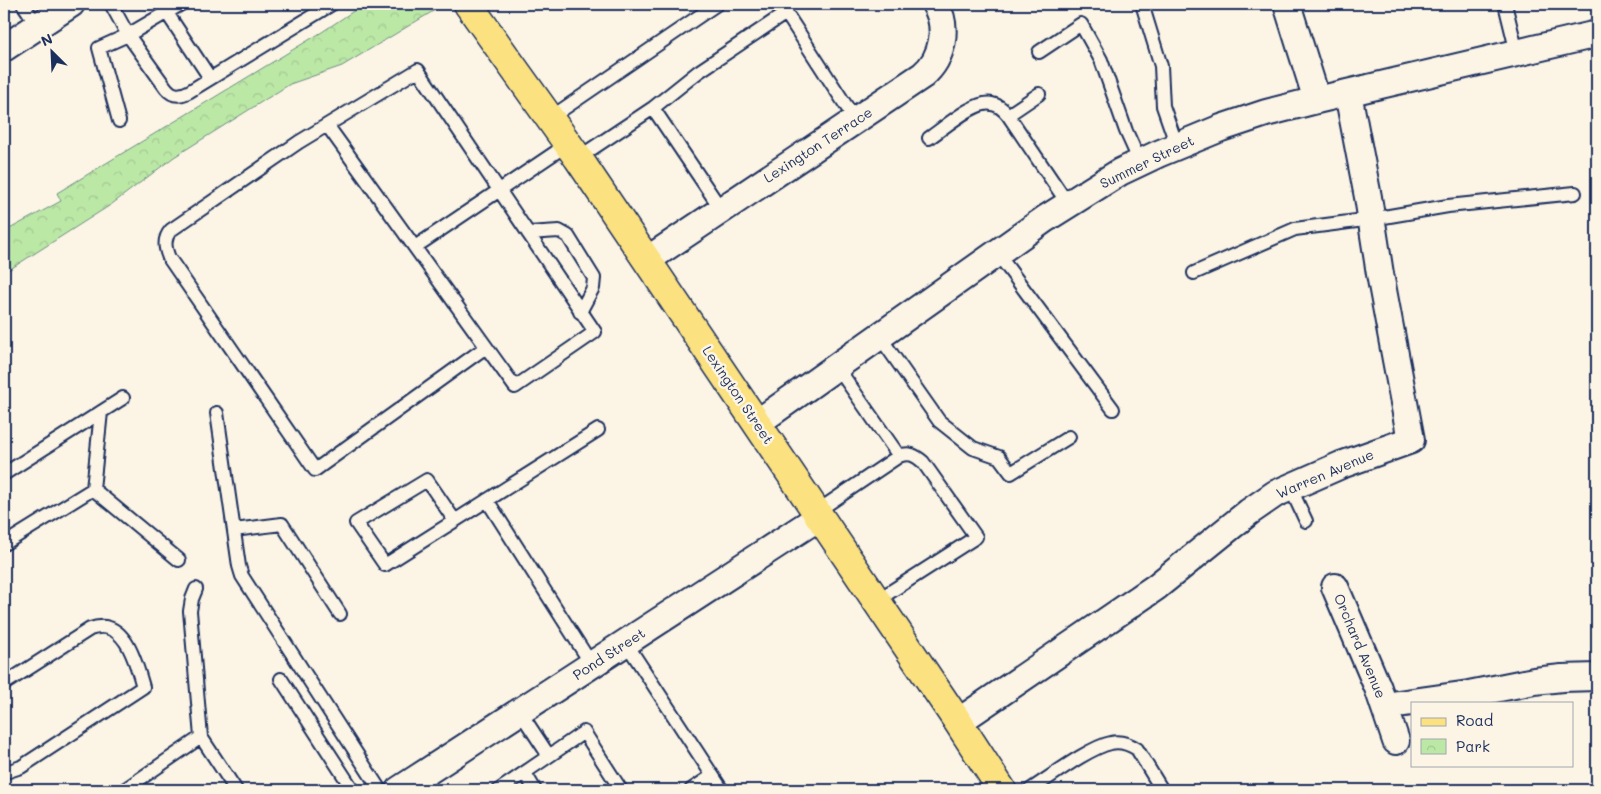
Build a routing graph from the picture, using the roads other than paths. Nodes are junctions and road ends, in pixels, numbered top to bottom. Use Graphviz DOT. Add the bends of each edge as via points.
graph roads {
  1 [pos="23,4"];
  2 [pos="71,4"];
  3 [pos="111,4"];
  4 [pos="181,4"];
  5 [pos="332,4"];
  6 [pos="468,4"];
  7 [pos="935,4"];
  8 [pos="1142,4"];
  9 [pos="1287,4"];
  10 [pos="1505,4"];
  11 [pos="712,5"];
  12 [pos="167,13"];
  13 [pos="37,25"];
  14 [pos="1597,34"];
  15 [pos="128,35"];
  16 [pos="4,48"];
  17 [pos="1039,52"];
  18 [pos="1517,53"];
  19 [pos="210,78"];
  20 [pos="1348,93"];
  21 [pos="1039,94"];
  22 [pos="1317,100"];
  23 [pos="653,108"];
  24 [pos="1008,115"];
  25 [pos="550,118"];
  26 [pos="119,121"];
  27 [pos="856,121"];
  28 [pos="327,125"];
  29 [pos="929,138"];
  30 [pos="1177,146"];
  31 [pos="573,151"];
  32 [pos="1140,162"];
  33 [pos="499,190"];
  34 [pos="1575,193"];
  35 [pos="1068,204"];
  36 [pos="721,209"];
  37 [pos="1372,219"];
  38 [pos="528,233"];
  39 [pos="415,247"];
  40 [pos="997,253"];
  41 [pos="647,260"];
  42 [pos="1194,273"];
  43 [pos="580,312"];
  44 [pos="880,337"];
  45 [pos="486,347"];
  46 [pos="837,367"];
  47 [pos="123,398"];
  48 [pos="1113,409"];
  49 [pos="101,412"];
  50 [pos="217,413"];
  51 [pos="757,423"];
  52 [pos="598,430"];
  53 [pos="1068,437"];
  54 [pos="899,456"];
  55 [pos="4,474"];
  56 [pos="1290,487"];
  57 [pos="93,489"];
  58 [pos="487,500"];
  59 [pos="817,515"];
  60 [pos="455,520"];
  61 [pos="1306,521"];
  62 [pos="234,530"];
  63 [pos="4,544"];
  64 [pos="179,560"];
  65 [pos="1335,587"];
  66 [pos="196,589"];
  67 [pos="876,601"];
  68 [pos="340,614"];
  69 [pos="626,643"];
  70 [pos="592,665"];
  71 [pos="1597,677"];
  72 [pos="281,679"];
  73 [pos="4,684"];
  74 [pos="1411,702"];
  75 [pos="1412,702"];
  76 [pos="1384,706"];
  77 [pos="520,712"];
  78 [pos="958,722"];
  79 [pos="201,737"];
  80 [pos="1396,741"];
  81 [pos="549,756"];
  82 [pos="4,771"];
  83 [pos="525,773"];
  84 [pos="712,776"];
  85 [pos="124,790"];
  86 [pos="236,790"];
  87 [pos="353,790"];
  88 [pos="380,790"];
  89 [pos="399,790"];
  90 [pos="499,790"];
  91 [pos="535,790"];
  92 [pos="621,790"];
  93 [pos="691,790"];
  94 [pos="722,790"];
  95 [pos="1002,790"];
  96 [pos="1030,790"];
  97 [pos="1162,790"];
  1 -- 13 [label="lane"];
  2 -- 13 [label="street"];
  3 -- 15 [label="lane"];
  4 -- 12 [label="lane"];
  5 -- 19 [label="lane"];
  6 -- 25 [label="main road, Lexington Street"];
  7 -- 27 [label="street, Lexington Terrace" via="941,16 942,38 931,68"];
  8 -- 30 [label="lane" via="1161,66 1164,106"];
  9 -- 22 [label="street"];
  10 -- 18 [label="lane"];
  11 -- 25 [label="lane"];
  12 -- 15 [label="lane"];
  12 -- 19 [label="lane"];
  13 -- 16 [label="street"];
  14 -- 18 [label="street, Summer Street"];
  15 -- 19 [label="lane" via="173,95 186,93"];
  15 -- 26 [label="lane" via="98,48"];
  17 -- 32 [label="lane" via="1081,24 1101,60"];
  18 -- 20 [label="street, Summer Street"];
  20 -- 22 [label="street, Summer Street"];
  20 -- 37 [label="street, Warren Avenue"];
  21 -- 24 [label="lane"];
  22 -- 30 [label="street, Summer Street" via="1243,120"];
  23 -- 27 [label="lane" via="698,72 786,13"];
  23 -- 31 [label="lane"];
  23 -- 36 [label="lane"];
  24 -- 29 [label="lane" via="991,103 984,104 971,109"];
  24 -- 35 [label="lane"];
  25 -- 31 [label="main road, Lexington Street"];
  27 -- 36 [label="street, Lexington Terrace"];
  28 -- 33 [label="lane" via="418,70"];
  28 -- 39 [label="lane"];
  28 -- 45 [label="lane" via="171,230 165,243 169,258 315,470"];
  30 -- 32 [label="street, Summer Street"];
  31 -- 33 [label="lane"];
  31 -- 41 [label="main road, Lexington Street"];
  32 -- 35 [label="street, Summer Street"];
  33 -- 38 [label="lane"];
  33 -- 39 [label="lane"];
  34 -- 37 [label="lane" via="1448,206"];
  35 -- 40 [label="street, Summer Street"];
  36 -- 41 [label="street, Lexington Terrace"];
  37 -- 42 [label="lane" via="1295,229"];
  37 -- 56 [label="street, Warren Avenue" via="1411,440"];
  38 -- 43 [label="lane"];
  38 -- 43 [label="lane" via="555,231 568,236 594,278 594,288"];
  39 -- 45 [label="lane"];
  40 -- 44 [label="street, Summer Street"];
  40 -- 48 [label="lane"];
  41 -- 51 [label="main road, Lexington Street"];
  43 -- 45 [label="lane" via="595,332 515,387"];
  44 -- 46 [label="street, Summer Street"];
  44 -- 53 [label="lane" via="939,421 973,448 999,458 1011,473"];
  46 -- 51 [label="street, Summer Street"];
  46 -- 54 [label="lane"];
  47 -- 49 [label="lane"];
  49 -- 55 [label="lane"];
  49 -- 57 [label="lane"];
  50 -- 62 [label="lane"];
  51 -- 59 [label="main road, Lexington Street"];
  52 -- 58 [label="lane"];
  54 -- 59 [label="lane"];
  54 -- 67 [label="lane" via="911,454 919,459 976,537"];
  56 -- 61 [label="lane"];
  56 -- 78 [label="street, Warren Avenue" via="1249,512 1135,602"];
  57 -- 63 [label="lane"];
  57 -- 64 [label="lane"];
  58 -- 60 [label="lane"];
  58 -- 70 [label="lane"];
  59 -- 67 [label="main road, Lexington Street"];
  59 -- 69 [label="street, Pond Street"];
  60 -- 60 [label="lane" via="385,565 356,523 427,480"];
  62 -- 68 [label="lane" via="282,524"];
  62 -- 88 [label="lane" via="239,566 247,585"];
  65 -- 76 [label="street, Orchard Avenue"];
  66 -- 79 [label="lane" via="190,611"];
  67 -- 78 [label="main road, Lexington Street"];
  69 -- 70 [label="street, Pond Street"];
  69 -- 84 [label="lane"];
  70 -- 77 [label="street, Pond Street"];
  71 -- 75 [label="street, Orchard Avenue" via="1540,680"];
  72 -- 87 [label="lane"];
  73 -- 82 [label="lane" via="90,629 104,626 118,634 132,650 143,687 21,767"];
  74 -- 76 [label="street, Orchard Avenue"];
  76 -- 80 [label="street, Orchard Avenue"];
  77 -- 81 [label="lane"];
  77 -- 89 [label="street, Pond Street"];
  78 -- 95 [label="main road, Lexington Street"];
  79 -- 85 [label="lane"];
  79 -- 86 [label="lane"];
  81 -- 83 [label="lane"];
  81 -- 92 [label="lane" via="584,732"];
  83 -- 90 [label="lane"];
  83 -- 91 [label="lane"];
  84 -- 93 [label="lane"];
  84 -- 94 [label="lane"];
  96 -- 97 [label="lane" via="1091,751 1112,743 1137,749"];
}
